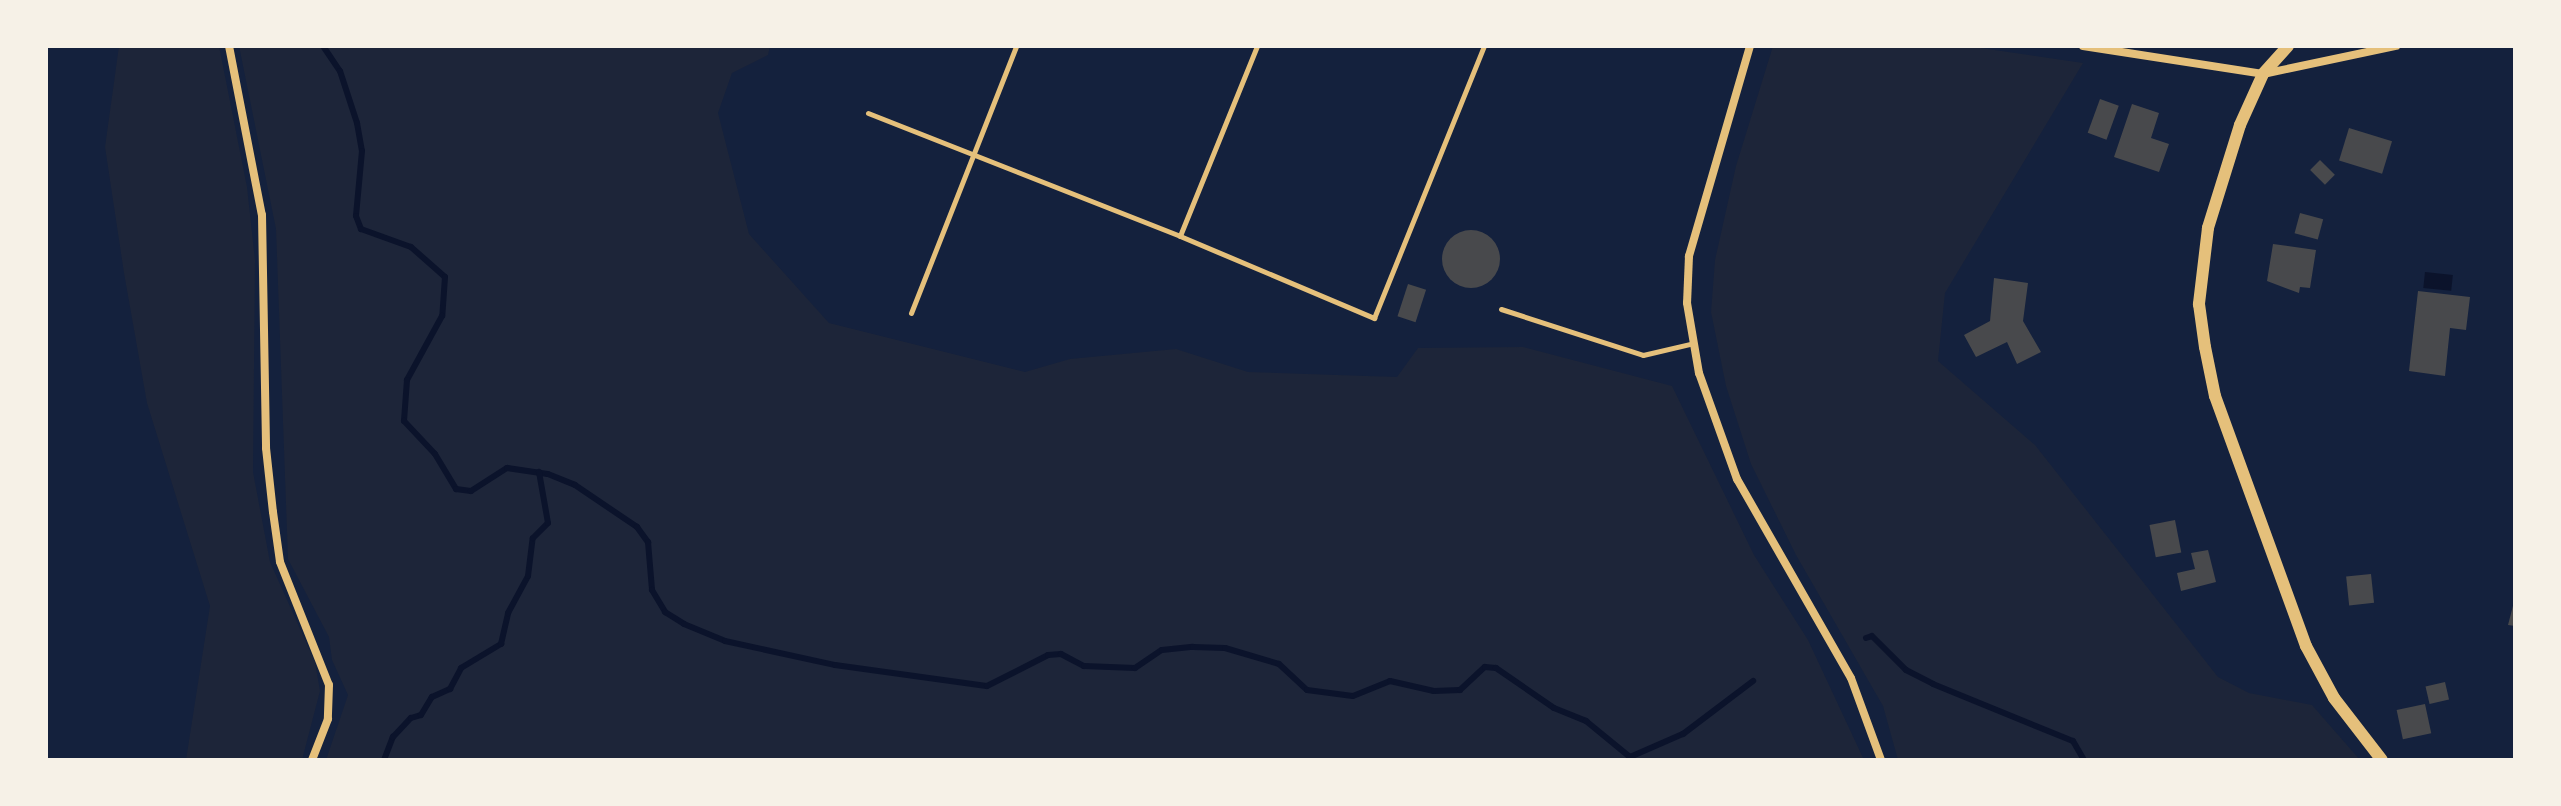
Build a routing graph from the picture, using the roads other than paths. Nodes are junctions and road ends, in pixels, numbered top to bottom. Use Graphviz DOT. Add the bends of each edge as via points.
graph roads {
  1 [pos="229,46"];
  2 [pos="1016,46"];
  3 [pos="1257,46"];
  4 [pos="1484,46"];
  5 [pos="1750,46"];
  6 [pos="2083,46"];
  7 [pos="2288,46"];
  8 [pos="2396,46"];
  9 [pos="2263,74"];
  10 [pos="868,113"];
  11 [pos="972,155"];
  12 [pos="1180,236"];
  13 [pos="1501,309"];
  14 [pos="911,313"];
  15 [pos="1694,343"];
  16 [pos="312,760"];
  17 [pos="1881,760"];
  18 [pos="2382,760"];
  1 -- 16 [label="street" via="262,215 266,448 280,562 329,685 328,719"];
  2 -- 11 [label="lane"];
  3 -- 12 [label="lane"];
  4 -- 12 [label="lane" via="1374,318"];
  5 -- 15 [label="street" via="1689,256 1687,303"];
  6 -- 9 [label="street"];
  7 -- 9 [label="main road"];
  8 -- 9 [label="street"];
  9 -- 18 [label="main road" via="2240,125 2208,228 2199,304 2205,347 2215,396 2306,646 2334,698"];
  10 -- 11 [label="lane"];
  11 -- 12 [label="lane"];
  11 -- 14 [label="lane"];
  13 -- 15 [label="lane" via="1643,355"];
  15 -- 17 [label="street" via="1702,389 1737,479 1851,678"];
}
